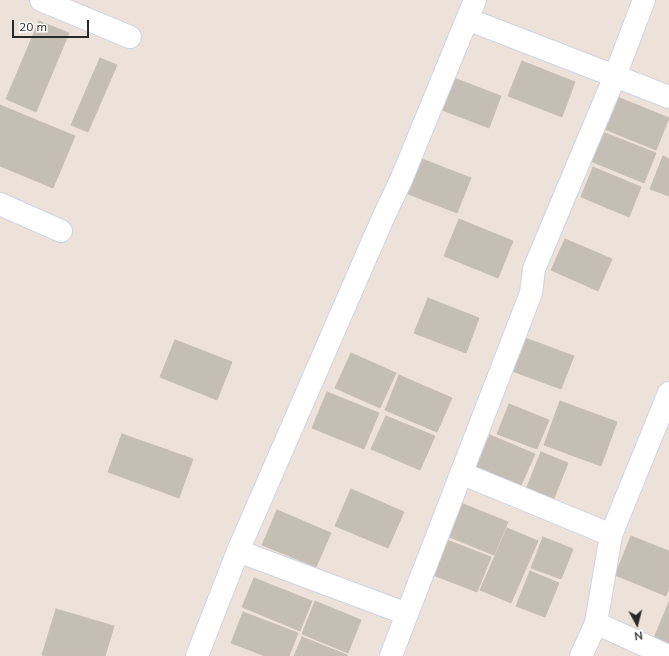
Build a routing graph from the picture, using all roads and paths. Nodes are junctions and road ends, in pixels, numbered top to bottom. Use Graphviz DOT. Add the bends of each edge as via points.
graph roads {
  1 [pos="41,0"];
  2 [pos="644,0"];
  3 [pos="471,9"];
  4 [pos="130,37"];
  5 [pos="615,76"];
  6 [pos="669,97"];
  7 [pos="0,204"];
  8 [pos="61,231"];
  9 [pos="669,393"];
  10 [pos="461,474"];
  11 [pos="611,535"];
  12 [pos="238,551"];
  13 [pos="407,614"];
  14 [pos="596,623"];
  15 [pos="197,656"];
  16 [pos="391,656"];
  17 [pos="581,656"];
  18 [pos="668,656"];
  1 -- 4 [label="street"];
  2 -- 5 [label="street"];
  3 -- 5 [label="street"];
  3 -- 12 [label="street" via="401,180"];
  5 -- 6 [label="street"];
  5 -- 10 [label="street" via="534,269 531,293"];
  7 -- 8 [label="street"];
  9 -- 11 [label="street"];
  10 -- 11 [label="street"];
  10 -- 13 [label="street"];
  11 -- 14 [label="street"];
  12 -- 13 [label="street"];
  12 -- 15 [label="street"];
  13 -- 16 [label="street"];
  14 -- 17 [label="street"];
  14 -- 18 [label="street"];
}
